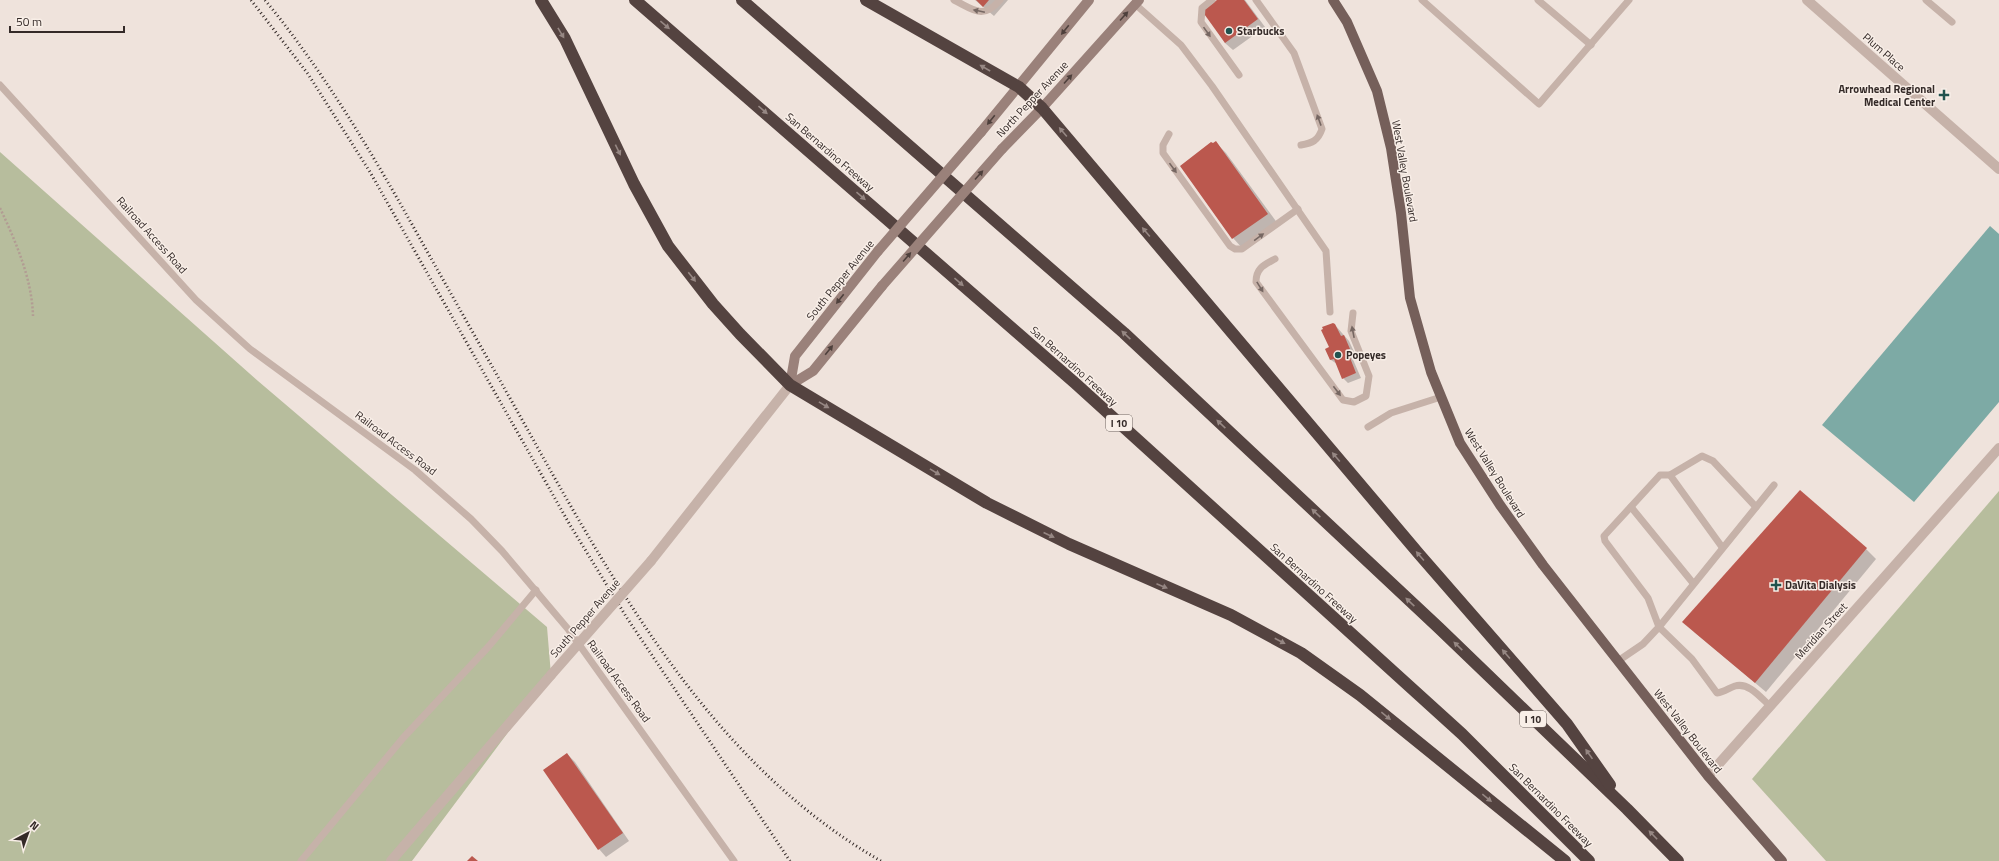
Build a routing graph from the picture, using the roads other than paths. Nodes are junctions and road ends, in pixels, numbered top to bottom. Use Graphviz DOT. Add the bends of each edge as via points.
graph roads {
  1 [pos="541,0"];
  2 [pos="635,0"];
  3 [pos="742,0"];
  4 [pos="866,0"];
  5 [pos="954,0"];
  6 [pos="1000,0"];
  7 [pos="1089,0"];
  8 [pos="1212,0"];
  9 [pos="1256,0"];
  10 [pos="1333,0"];
  11 [pos="1422,0"];
  12 [pos="1538,0"];
  13 [pos="1629,0"];
  14 [pos="1807,0"];
  15 [pos="1926,0"];
  16 [pos="1137,2"];
  17 [pos="1952,22"];
  18 [pos="1591,45"];
  19 [pos="1239,75"];
  20 [pos="0,84"];
  21 [pos="1019,87"];
  22 [pos="1042,108"];
  23 [pos="1169,134"];
  24 [pos="1301,145"];
  25 [pos="1999,169"];
  26 [pos="924,198"];
  27 [pos="1298,209"];
  28 [pos="944,214"];
  29 [pos="1275,259"];
  30 [pos="1330,312"];
  31 [pos="1353,313"];
  32 [pos="790,385"];
  33 [pos="1441,396"];
  34 [pos="1368,427"];
  35 [pos="1999,448"];
  36 [pos="1670,475"];
  37 [pos="1774,484"];
  38 [pos="1631,507"];
  39 [pos="1756,507"];
  40 [pos="1722,547"];
  41 [pos="1693,583"];
  42 [pos="536,590"];
  43 [pos="1658,626"];
  44 [pos="1618,661"];
  45 [pos="1770,706"];
  46 [pos="1708,776"];
  47 [pos="1627,809"];
  48 [pos="301,861"];
  49 [pos="391,861"];
  50 [pos="734,861"];
  51 [pos="1565,861"];
  52 [pos="1590,861"];
  53 [pos="1678,861"];
  54 [pos="1782,861"];
  1 -- 32 [label="highway, one-way" via="565,39 634,184 668,246 731,324"];
  2 -- 52 [label="highway, San Bernardino Freeway / I 10, one-way" via="1086,394 1462,734"];
  47 -- 3 [label="highway, I 10, one-way" via="1124,333"];
  21 -- 4 [label="highway, one-way"];
  6 -- 5 [label="lane, one-way" via="990,11 984,12 977,12"];
  7 -- 21 [label="main road, North Pepper Avenue, one-way"];
  8 -- 19 [label="lane, one-way" via="1202,8 1201,22"];
  24 -- 9 [label="lane, one-way" via="1313,143 1319,138 1322,130 1294,53"];
  10 -- 33 [label="main road, West Valley Boulevard" via="1347,22 1377,91 1391,148 1410,298 1431,372"];
  11 -- 18 [label="lane" via="1540,104"];
  12 -- 18 [label="lane"];
  13 -- 18 [label="lane"];
  14 -- 25 [label="street, Plum Place"];
  15 -- 17 [label="lane"];
  22 -- 16 [label="main road, North Pepper Avenue, one-way"];
  16 -- 27 [label="lane" via="1181,45"];
  20 -- 42 [label="lane, Railroad Access Road" via="196,300 250,350 415,470 471,519"];
  21 -- 22 [label="highway"];
  21 -- 26 [label="main road, North Pepper Avenue, one-way, bridge"];
  28 -- 22 [label="main road, North Pepper Avenue, one-way, bridge"];
  47 -- 22 [label="highway, one-way" via="1567,724 1419,554"];
  23 -- 27 [label="lane, one-way" via="1163,145 1163,153 1230,246 1235,249 1242,249"];
  26 -- 32 [label="main road, South Pepper Avenue, one-way, bridge" via="864,268 795,356"];
  27 -- 30 [label="lane" via="1326,251"];
  32 -- 28 [label="main road, South Pepper Avenue, one-way, bridge" via="813,371"];
  29 -- 31 [label="lane, one-way" via="1261,266 1256,274 1256,282 1343,400 1354,402 1366,396 1368,376 1351,331"];
  32 -- 49 [label="street, South Pepper Avenue, bridge" via="651,561"];
  32 -- 51 [label="highway, one-way" via="1020,521 1231,615 1301,653 1360,694"];
  33 -- 34 [label="lane" via="1391,413"];
  33 -- 44 [label="main road, West Valley Boulevard" via="1460,443 1500,505 1542,565"];
  35 -- 45 [label="street, Meridian Street"];
  36 -- 38 [label="lane" via="1660,475"];
  36 -- 39 [label="lane" via="1702,456 1713,461"];
  36 -- 40 [label="lane"];
  37 -- 39 [label="lane"];
  38 -- 41 [label="lane"];
  38 -- 43 [label="lane" via="1604,536 1605,541 1648,598"];
  39 -- 40 [label="lane"];
  40 -- 41 [label="lane"];
  41 -- 43 [label="lane"];
  42 -- 48 [label="lane" via="489,646 403,738"];
  42 -- 50 [label="lane, Railroad Access Road" via="568,629"];
  43 -- 44 [label="lane" via="1643,644"];
  43 -- 45 [label="lane" via="1700,667 1717,693 1738,685 1745,686"];
  44 -- 46 [label="main road, West Valley Boulevard"];
  45 -- 46 [label="street, Meridian Street"];
  46 -- 54 [label="main road, West Valley Boulevard"];
  53 -- 47 [label="highway, I 10, one-way"];
}
